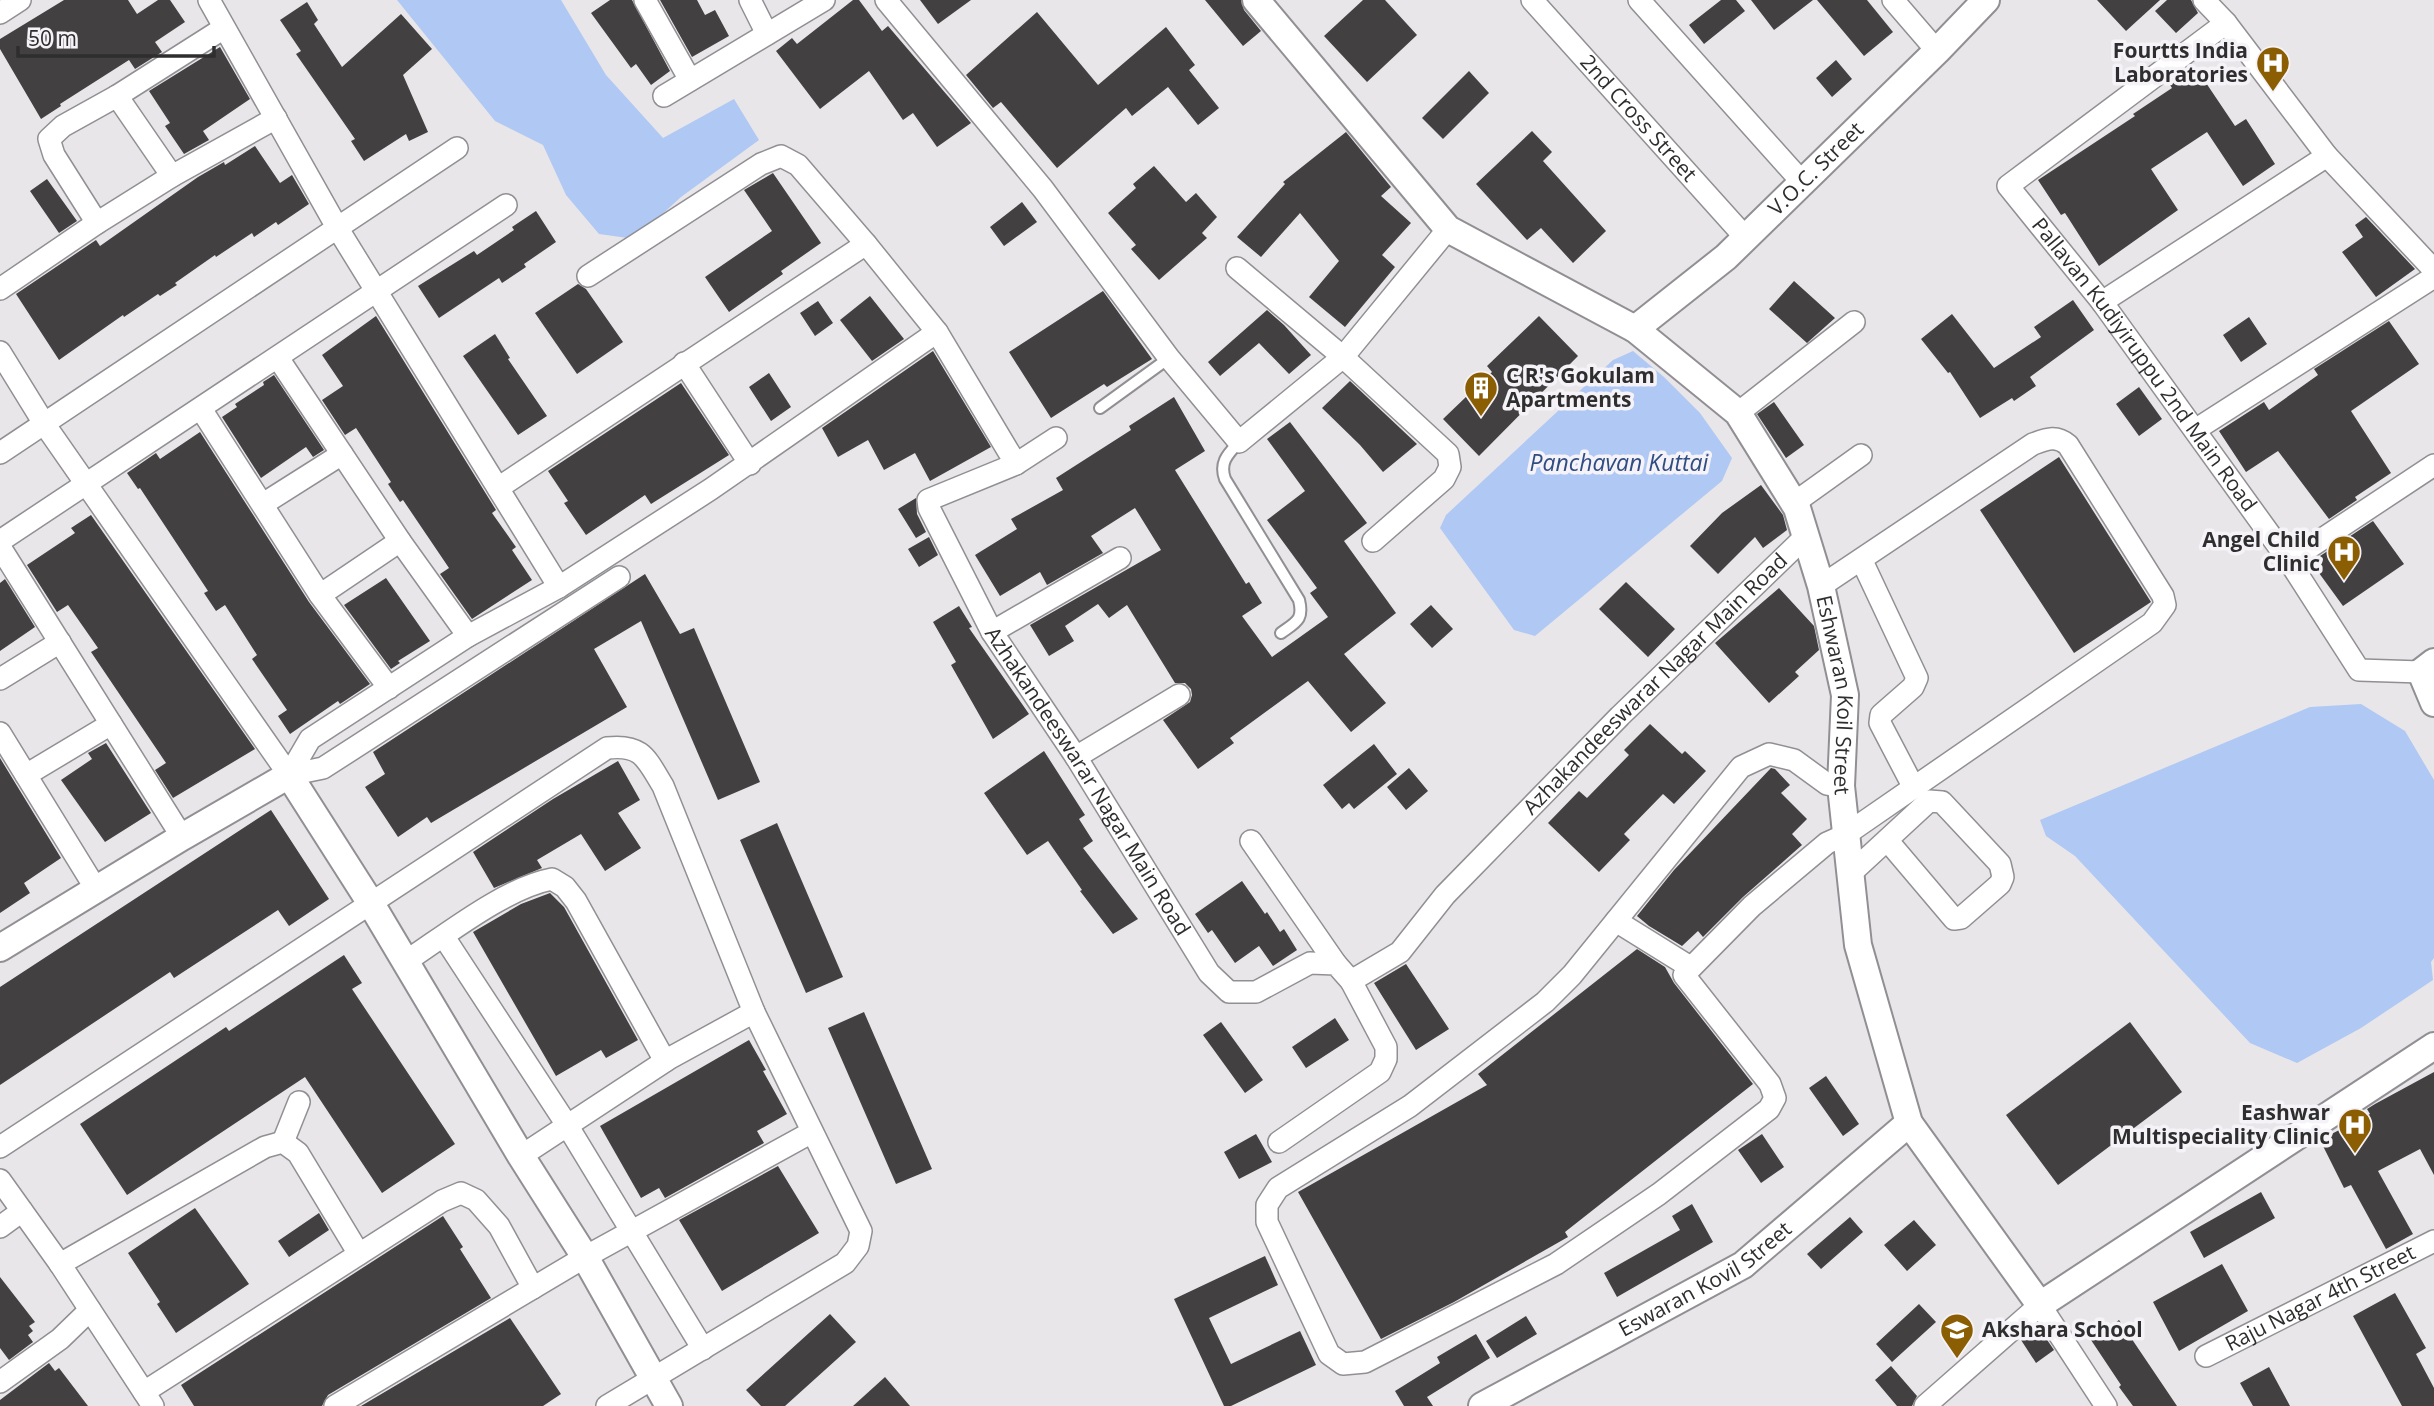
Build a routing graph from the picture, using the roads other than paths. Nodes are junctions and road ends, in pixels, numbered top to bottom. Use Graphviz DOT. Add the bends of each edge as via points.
graph roads {
  1 [pos="20,0"];
  2 [pos="209,0"];
  3 [pos="645,0"];
  4 [pos="750,0"];
  5 [pos="824,0"];
  6 [pos="886,0"];
  7 [pos="1256,0"];
  8 [pos="1532,0"];
  9 [pos="1639,0"];
  10 [pos="1893,0"];
  11 [pos="1986,0"];
  12 [pos="2204,0"];
  13 [pos="0,13"];
  14 [pos="2226,23"];
  15 [pos="224,28"];
  16 [pos="767,34"];
  17 [pos="1937,51"];
  18 [pos="690,80"];
  19 [pos="117,96"];
  20 [pos="664,96"];
  21 [pos="276,118"];
  22 [pos="457,148"];
  23 [pos="2327,156"];
  24 [pos="172,176"];
  25 [pos="1802,182"];
  26 [pos="506,205"];
  27 [pos="97,223"];
  28 [pos="338,229"];
  29 [pos="1448,229"];
  30 [pos="1745,237"];
  31 [pos="866,244"];
  32 [pos="1237,268"];
  33 [pos="2434,270"];
  34 [pos="588,276"];
  35 [pos="2434,277"];
  36 [pos="0,289"];
  37 [pos="377,293"];
  38 [pos="2102,302"];
  39 [pos="1854,322"];
  40 [pos="1635,329"];
  41 [pos="937,332"];
  42 [pos="0,352"];
  43 [pos="1343,357"];
  44 [pos="278,358"];
  45 [pos="1169,358"];
  46 [pos="684,363"];
  47 [pos="1100,408"];
  48 [pos="201,409"];
  49 [pos="1738,413"];
  50 [pos="45,425"];
  51 [pos="2195,430"];
  52 [pos="1056,438"];
  53 [pos="1239,442"];
  54 [pos="0,453"];
  55 [pos="342,454"];
  56 [pos="1861,455"];
  57 [pos="750,464"];
  58 [pos="1016,464"];
  59 [pos="2434,465"];
  60 [pos="85,483"];
  61 [pos="498,488"];
  62 [pos="1794,503"];
  63 [pos="263,504"];
  64 [pos="1806,536"];
  65 [pos="0,541"];
  66 [pos="400,541"];
  67 [pos="1373,541"];
  68 [pos="0,547"];
  69 [pos="1120,558"];
  70 [pos="1862,561"];
  71 [pos="2289,561"];
  72 [pos="619,577"];
  73 [pos="1821,586"];
  74 [pos="559,587"];
  75 [pos="320,596"];
  76 [pos="992,632"];
  77 [pos="1281,633"];
  78 [pos="468,636"];
  79 [pos="60,642"];
  80 [pos="2428,667"];
  81 [pos="0,679"];
  82 [pos="389,688"];
  83 [pos="1179,695"];
  84 [pos="2434,703"];
  85 [pos="111,724"];
  86 [pos="0,733"];
  87 [pos="1076,757"];
  88 [pos="26,775"];
  89 [pos="289,775"];
  90 [pos="1841,786"];
  91 [pos="1914,788"];
  92 [pos="1845,835"];
  93 [pos="182,838"];
  94 [pos="1887,840"];
  95 [pos="1251,841"];
  96 [pos="1850,874"];
  97 [pos="96,889"];
  98 [pos="370,902"];
  99 [pos="1616,921"];
  100 [pos="444,937"];
  101 [pos="0,948"];
  102 [pos="405,961"];
  103 [pos="1336,964"];
  104 [pos="1690,967"];
  105 [pos="1351,981"];
  106 [pos="754,1012"];
  107 [pos="2434,1046"];
  108 [pos="665,1061"];
  109 [pos="299,1101"];
  110 [pos="1909,1123"];
  111 [pos="567,1125"];
  112 [pos="812,1132"];
  113 [pos="283,1142"];
  114 [pos="1279,1142"];
  115 [pos="0,1147"];
  116 [pos="521,1156"];
  117 [pos="0,1180"];
  118 [pos="22,1211"];
  119 [pos="0,1227"];
  120 [pos="633,1231"];
  121 [pos="2434,1241"];
  122 [pos="359,1254"];
  123 [pos="585,1258"];
  124 [pos="60,1264"];
  125 [pos="534,1288"];
  126 [pos="2040,1305"];
  127 [pos="90,1310"];
  128 [pos="703,1349"];
  129 [pos="2206,1356"];
  130 [pos="654,1379"];
  131 [pos="0,1382"];
  132 [pos="149,1399"];
  133 [pos="335,1406"];
  134 [pos="607,1406"];
  135 [pos="669,1406"];
  136 [pos="1482,1406"];
  137 [pos="1925,1406"];
  138 [pos="2106,1406"];
  1 -- 13 [label="street"];
  2 -- 15 [label="street"];
  3 -- 18 [label="street"];
  4 -- 16 [label="street"];
  5 -- 16 [label="street"];
  6 -- 45 [label="street" via="1043,189"];
  7 -- 29 [label="street"];
  8 -- 30 [label="street, 2nd Cross Street"];
  9 -- 25 [label="street"];
  10 -- 17 [label="street"];
  11 -- 17 [label="street, V.O.C. Street"];
  12 -- 14 [label="street"];
  14 -- 23 [label="street"];
  14 -- 38 [label="street, Pallavan Kudiyiruppu 2nd Main Road" via="2008,186"];
  15 -- 19 [label="street"];
  15 -- 21 [label="street"];
  16 -- 18 [label="street"];
  17 -- 25 [label="street, V.O.C. Street"];
  18 -- 20 [label="street"];
  19 -- 24 [label="street"];
  19 -- 27 [label="street" via="49,139 54,155"];
  21 -- 24 [label="street"];
  21 -- 28 [label="street"];
  22 -- 28 [label="street"];
  23 -- 33 [label="street"];
  23 -- 38 [label="street"];
  24 -- 27 [label="street"];
  25 -- 30 [label="street, V.O.C. Street"];
  26 -- 37 [label="street"];
  27 -- 36 [label="street"];
  28 -- 37 [label="street"];
  28 -- 50 [label="street"];
  29 -- 40 [label="street, Eshwaran Koil Street"];
  29 -- 43 [label="street"];
  30 -- 40 [label="street, V.O.C. Street"];
  31 -- 34 [label="street" via="798,165 781,156 761,164"];
  31 -- 41 [label="street"];
  31 -- 46 [label="street"];
  32 -- 43 [label="street"];
  35 -- 51 [label="street"];
  37 -- 44 [label="street"];
  37 -- 61 [label="street"];
  38 -- 51 [label="street, Pallavan Kudiyiruppu 2nd Main Road"];
  39 -- 49 [label="street"];
  40 -- 49 [label="street, Eshwaran Koil Street"];
  41 -- 57 [label="street"];
  41 -- 58 [label="street"];
  42 -- 50 [label="street"];
  43 -- 53 [label="street"];
  43 -- 67 [label="street" via="1447,454 1450,467 1444,479"];
  44 -- 48 [label="street"];
  44 -- 55 [label="street"];
  45 -- 47 [label="lane"];
  45 -- 53 [label="street"];
  46 -- 57 [label="street"];
  46 -- 61 [label="street"];
  48 -- 60 [label="street"];
  48 -- 63 [label="street"];
  49 -- 62 [label="street, Eshwaran Koil Street"];
  50 -- 54 [label="street"];
  50 -- 60 [label="street"];
  51 -- 71 [label="street, Pallavan Kudiyiruppu 2nd Main Road"];
  52 -- 58 [label="street"];
  53 -- 77 [label="lane" via="1226,457 1225,479 1299,600 1300,618"];
  55 -- 63 [label="street"];
  55 -- 66 [label="street"];
  56 -- 62 [label="street"];
  57 -- 74 [label="street"];
  58 -- 76 [label="street, Azhakandeeswarar Nagar Main Road" via="928,500"];
  59 -- 71 [label="street"];
  60 -- 65 [label="street"];
  60 -- 89 [label="street"];
  61 -- 74 [label="street"];
  62 -- 64 [label="street, Eshwaran Koil Street"];
  63 -- 75 [label="street"];
  64 -- 73 [label="street, Eshwaran Koil Street"];
  64 -- 105 [label="street, Azhakandeeswarar Nagar Main Road" via="1620,716 1445,895 1401,952"];
  66 -- 75 [label="street"];
  66 -- 78 [label="street"];
  68 -- 79 [label="street"];
  69 -- 76 [label="street"];
  70 -- 73 [label="street"];
  70 -- 91 [label="street" via="1917,678 1881,715 1880,723"];
  70 -- 91 [label="street" via="2033,444 2061,439 2163,596 2165,605 2152,623"];
  71 -- 80 [label="street, Pallavan Kudiyiruppu 2nd Main Road" via="2359,670"];
  72 -- 89 [label="street" via="323,768"];
  73 -- 90 [label="street, Eshwaran Koil Street" via="1844,695"];
  74 -- 78 [label="street"];
  75 -- 82 [label="street"];
  76 -- 87 [label="street, Azhakandeeswarar Nagar Main Road"];
  78 -- 82 [label="street"];
  79 -- 81 [label="street"];
  79 -- 85 [label="street"];
  80 -- 84 [label="street"];
  82 -- 89 [label="street" via="310,739"];
  83 -- 87 [label="street"];
  85 -- 88 [label="street"];
  85 -- 93 [label="street"];
  86 -- 88 [label="street"];
  87 -- 103 [label="street, Azhakandeeswarar Nagar Main Road" via="1209,973 1229,992 1256,992 1310,963"];
  88 -- 97 [label="street"];
  89 -- 93 [label="street"];
  89 -- 98 [label="street"];
  90 -- 92 [label="street, Eshwaran Koil Street"];
  90 -- 99 [label="street" via="1827,784 1794,760 1769,754 1741,767"];
  91 -- 92 [label="street"];
  92 -- 96 [label="street, Eshwaran Koil Street"];
  92 -- 104 [label="street" via="1827,843 1752,906"];
  93 -- 97 [label="street"];
  94 -- 94 [label="street" via="1929,801 1942,802 2000,864 2003,877 1955,919"];
  94 -- 96 [label="street"];
  95 -- 103 [label="street"];
  96 -- 110 [label="street, Eshwaran Koil Street" via="1858,945"];
  97 -- 101 [label="street"];
  98 -- 102 [label="street"];
  98 -- 106 [label="street" via="607,748 627,746 646,758 663,786"];
  98 -- 115 [label="street"];
  99 -- 104 [label="street"];
  99 -- 104 [label="street" via="1545,1002 1410,1106 1278,1188 1267,1205 1267,1222 1329,1354 1343,1364 1365,1362 1556,1264 1659,1194 1769,1109 1775,1098 1770,1084 1684,975"];
  100 -- 102 [label="street"];
  100 -- 108 [label="street" via="506,896 552,879 576,901"];
  100 -- 111 [label="street"];
  102 -- 116 [label="street"];
  103 -- 105 [label="street"];
  105 -- 114 [label="street" via="1386,1047 1386,1059 1380,1072"];
  106 -- 108 [label="street"];
  106 -- 112 [label="street"];
  107 -- 126 [label="street"];
  108 -- 111 [label="street"];
  109 -- 113 [label="street"];
  110 -- 126 [label="street, Eshwaran Koil Street"];
  110 -- 136 [label="street, Eswaran Kovil Street" via="1743,1265"];
  111 -- 116 [label="street"];
  111 -- 120 [label="street"];
  112 -- 120 [label="street"];
  112 -- 128 [label="street" via="861,1231 858,1246 845,1263"];
  113 -- 122 [label="street" via="299,1153"];
  113 -- 124 [label="street" via="265,1147"];
  116 -- 123 [label="street"];
  117 -- 118 [label="street"];
  118 -- 119 [label="street"];
  118 -- 124 [label="street"];
  120 -- 123 [label="street"];
  120 -- 128 [label="street"];
  121 -- 129 [label="street, Raju Nagar 4th Street"];
  122 -- 125 [label="street" via="461,1193 476,1200 499,1226"];
  122 -- 132 [label="street"];
  123 -- 125 [label="street"];
  123 -- 130 [label="street"];
  124 -- 127 [label="street"];
  125 -- 133 [label="street"];
  126 -- 137 [label="street"];
  126 -- 138 [label="street"];
  127 -- 131 [label="street" via="60,1339"];
  127 -- 132 [label="street"];
  128 -- 130 [label="street"];
  130 -- 134 [label="street"];
  130 -- 135 [label="street"];
}
